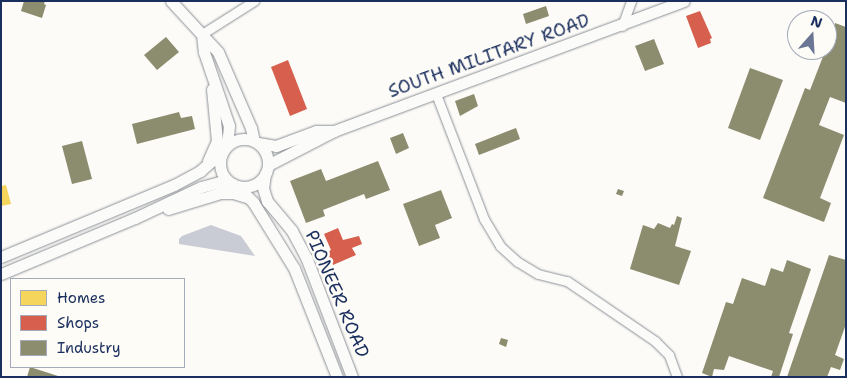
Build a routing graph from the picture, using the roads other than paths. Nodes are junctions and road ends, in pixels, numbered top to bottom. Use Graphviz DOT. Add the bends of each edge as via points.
graph roads {
  1 [pos="171,1"];
  2 [pos="254,1"];
  3 [pos="631,1"];
  4 [pos="684,1"];
  5 [pos="622,26"];
  6 [pos="202,34"];
  7 [pos="211,70"];
  8 [pos="436,94"];
  9 [pos="334,131"];
  10 [pos="256,142"];
  11 [pos="225,148"];
  12 [pos="267,169"];
  13 [pos="194,174"];
  14 [pos="235,185"];
  15 [pos="252,202"];
  16 [pos="135,218"];
  17 [pos="1,257"];
  18 [pos="1,274"];
  19 [pos="337,377"];
  20 [pos="352,377"];
  21 [pos="678,377"];
  1 -- 6 [label="main road"];
  2 -- 6 [label="street"];
  3 -- 5 [label="street"];
  4 -- 5 [label="main road, SOUTH MILITARY ROAD"];
  5 -- 8 [label="main road, SOUTH MILITARY ROAD"];
  6 -- 7 [label="main road" via="202,46"];
  6 -- 10 [label="main road" via="218,52"];
  7 -- 11 [label="main road" via="229,126"];
  7 -- 13 [label="main road" via="217,141 210,158"];
  8 -- 9 [label="main road, SOUTH MILITARY ROAD"];
  8 -- 21 [label="street" via="484,220 500,246 518,262 538,274 566,281 655,340 669,355"];
  9 -- 10 [label="main road, SOUTH MILITARY ROAD" via="316,131 276,146"];
  9 -- 12 [label="main road, SOUTH MILITARY ROAD"];
  10 -- 11 [label="main road" via="240,139"];
  10 -- 12 [label="main road" via="266,152"];
  11 -- 13 [label="main road"];
  11 -- 14 [label="main road" via="220,166 227,180"];
  12 -- 14 [label="main road" via="254,185"];
  12 -- 20 [label="main road, PIONEER ROAD" via="263,188 267,202 292,231 303,251"];
  13 -- 17 [label="main road"];
  14 -- 15 [label="main road, PIONEER ROAD"];
  14 -- 16 [label="main road" via="220,182 201,187"];
  15 -- 16 [label="main road" via="240,194 220,193"];
  15 -- 19 [label="main road, PIONEER ROAD" via="294,268"];
  16 -- 18 [label="main road"];
}
